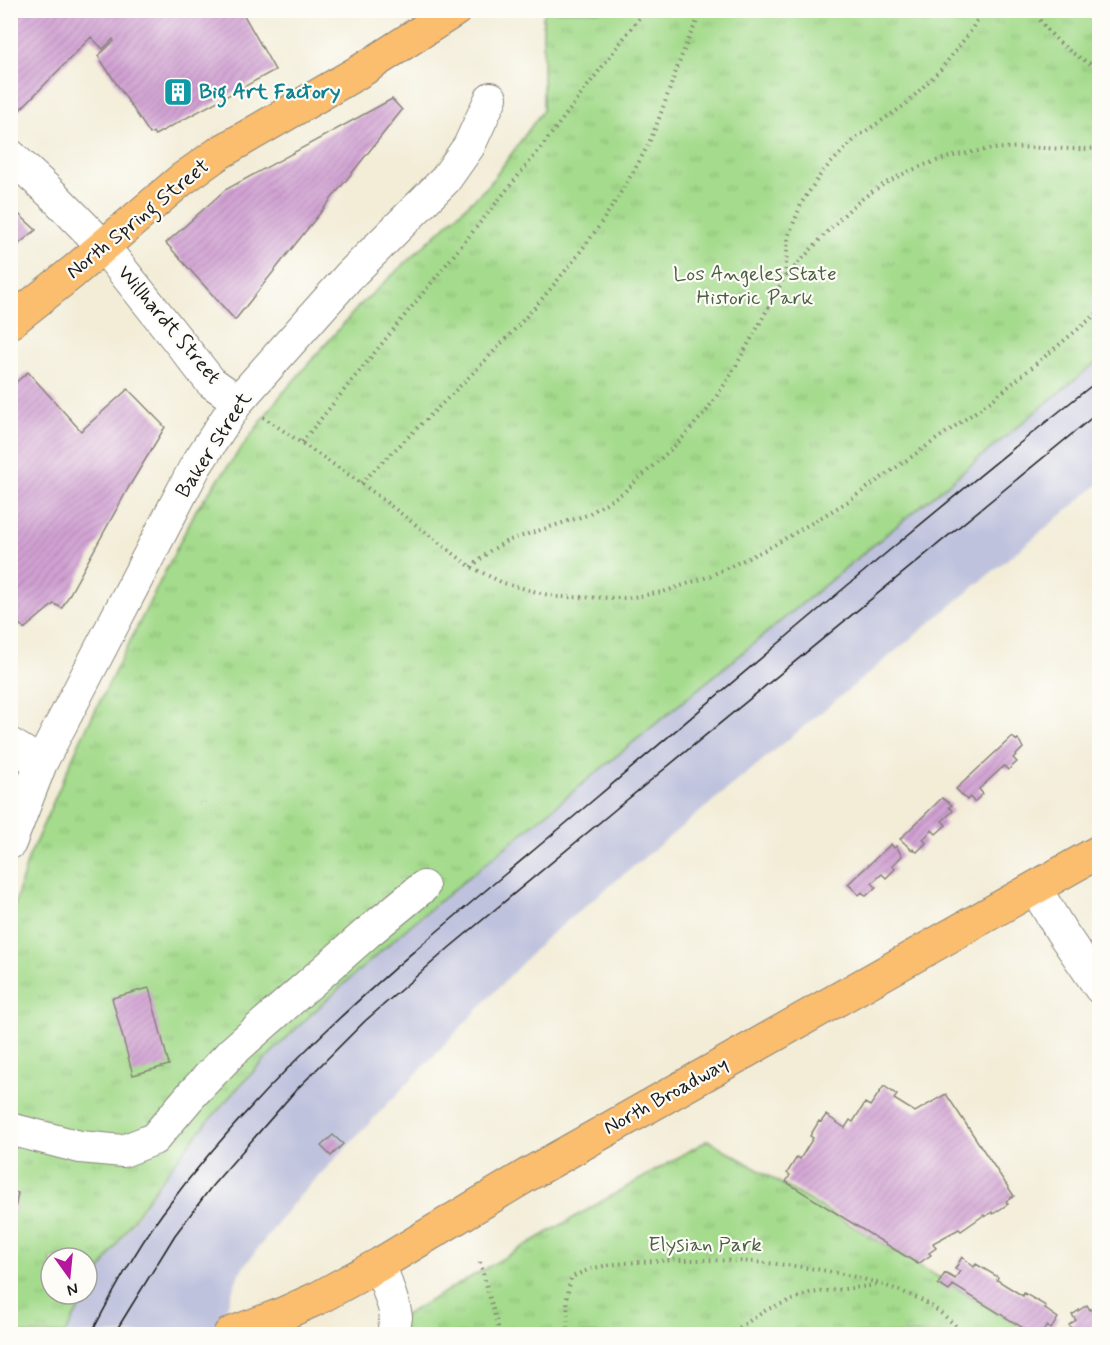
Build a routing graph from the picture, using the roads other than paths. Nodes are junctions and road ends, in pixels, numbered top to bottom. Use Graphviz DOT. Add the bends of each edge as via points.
graph roads {
  1 [pos="455,10"];
  2 [pos="491,98"];
  3 [pos="10,155"];
  4 [pos="103,246"];
  5 [pos="10,322"];
  6 [pos="238,401"];
  7 [pos="10,744"];
  8 [pos="41,763"];
  9 [pos="10,843"];
  10 [pos="1100,851"];
  11 [pos="423,887"];
  12 [pos="1035,888"];
  13 [pos="1100,988"];
  14 [pos="10,1129"];
  15 [pos="380,1264"];
  16 [pos="230,1335"];
  17 [pos="393,1335"];
  1 -- 4 [label="main road, North Spring Street" via="363,70 219,153"];
  2 -- 6 [label="street, Baker Street" via="469,146 445,180 349,276"];
  3 -- 4 [label="street, Willhardt Street"];
  4 -- 5 [label="main road, North Spring Street"];
  4 -- 6 [label="street, Willhardt Street" via="211,382"];
  6 -- 8 [label="street, Baker Street" via="195,467"];
  7 -- 8 [label="street"];
  8 -- 9 [label="street, Baker Street"];
  10 -- 12 [label="main road, North Broadway"];
  11 -- 14 [label="street" via="232,1052 154,1139 123,1152 80,1148"];
  12 -- 13 [label="street"];
  12 -- 15 [label="main road, North Broadway" via="529,1174"];
  15 -- 16 [label="main road, North Broadway" via="318,1298"];
  15 -- 17 [label="street" via="396,1317"];
}
